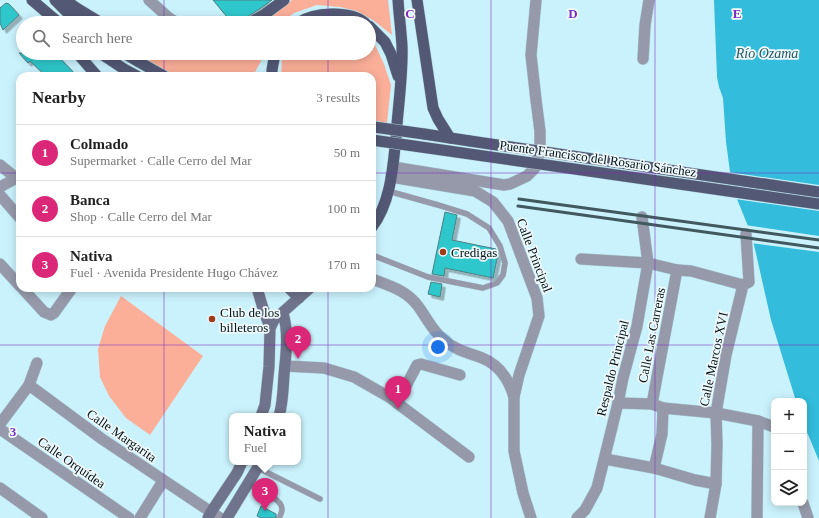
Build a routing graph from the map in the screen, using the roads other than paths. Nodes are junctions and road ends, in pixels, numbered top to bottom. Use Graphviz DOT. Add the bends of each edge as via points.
graph roads {
  1 [pos="29,0"];
  2 [pos="32,0"];
  3 [pos="55,0"];
  4 [pos="65,0"];
  5 [pos="149,0"];
  6 [pos="284,0"];
  7 [pos="398,0"];
  8 [pos="417,0"];
  9 [pos="536,0"];
  10 [pos="649,0"];
  11 [pos="44,16"];
  12 [pos="51,16"];
  13 [pos="71,16"];
  14 [pos="90,16"];
  15 [pos="167,16"];
  16 [pos="261,16"];
  17 [pos="315,16"];
  18 [pos="349,16"];
  19 [pos="376,33"];
  20 [pos="644,59"];
  21 [pos="83,60"];
  22 [pos="110,60"];
  23 [pos="136,60"];
  24 [pos="274,60"];
  25 [pos="94,72"];
  26 [pos="130,72"];
  27 [pos="157,72"];
  28 [pos="272,72"];
  29 [pos="401,87"];
  30 [pos="376,127"];
  31 [pos="450,138"];
  32 [pos="376,141"];
  33 [pos="0,165"];
  34 [pos="392,172"];
  35 [pos="16,176"];
  36 [pos="16,178"];
  37 [pos="0,187"];
  38 [pos="388,191"];
  39 [pos="819,192"];
  40 [pos="0,195"];
  41 [pos="819,204"];
  42 [pos="16,213"];
  43 [pos="642,217"];
  44 [pos="376,220"];
  45 [pos="746,234"];
  46 [pos="376,257"];
  47 [pos="580,259"];
  48 [pos="648,263"];
  49 [pos="0,264"];
  50 [pos="677,270"];
  51 [pos="376,280"];
  52 [pos="16,282"];
  53 [pos="743,285"];
  54 [pos="26,292"];
  55 [pos="69,292"];
  56 [pos="258,292"];
  57 [pos="293,292"];
  58 [pos="306,292"];
  59 [pos="299,298"];
  60 [pos="283,313"];
  61 [pos="270,328"];
  62 [pos="36,363"];
  63 [pos="285,366"];
  64 [pos="460,375"];
  65 [pos="29,385"];
  66 [pos="514,397"];
  67 [pos="397,403"];
  68 [pos="618,403"];
  69 [pos="652,404"];
  70 [pos="663,408"];
  71 [pos="263,413"];
  72 [pos="280,413"];
  73 [pos="716,414"];
  74 [pos="758,421"];
  75 [pos="0,424"];
  76 [pos="771,426"];
  77 [pos="0,429"];
  78 [pos="469,457"];
  79 [pos="605,459"];
  80 [pos="241,465"];
  81 [pos="260,465"];
  82 [pos="654,468"];
  83 [pos="163,481"];
  84 [pos="248,484"];
  85 [pos="716,484"];
  86 [pos="0,488"];
  87 [pos="320,499"];
  88 [pos="804,506"];
  89 [pos="280,516"];
  90 [pos="221,517"];
  91 [pos="42,518"];
  92 [pos="129,518"];
  93 [pos="140,518"];
  94 [pos="531,518"];
  95 [pos="577,518"];
  96 [pos="710,518"];
  97 [pos="757,518"];
  98 [pos="808,518"];
  1 -- 11 [label="main road"];
  2 -- 12 [label="main road"];
  3 -- 13 [label="main road"];
  4 -- 14 [label="main road"];
  5 -- 15 [label="street"];
  6 -- 16 [label="main road"];
  7 -- 29 [label="main road" via="402,46"];
  8 -- 31 [label="main road" via="433,108"];
  9 -- 34 [label="street" via="531,55 540,150 535,168 527,176 504,185"];
  10 -- 20 [label="street"];
  17 -- 18 [label="main road"];
  19 -- 29 [label="main road" via="392,54"];
  21 -- 25 [label="main road"];
  22 -- 26 [label="main road"];
  23 -- 27 [label="main road"];
  24 -- 28 [label="main road"];
  29 -- 34 [label="main road"];
  30 -- 31 [label="main road, Puente Francisco del Rosario Sánchez, bridge"];
  31 -- 39 [label="main road, Puente Francisco del Rosario Sánchez, bridge"];
  32 -- 41 [label="main road, Puente Francisco del Rosario Sánchez, bridge"];
  33 -- 35 [label="street"];
  34 -- 38 [label="main road"];
  34 -- 66 [label="street, Calle Principal" via="475,191 493,202 508,221 537,298 539,316"];
  36 -- 37 [label="street"];
  38 -- 44 [label="main road"];
  38 -- 46 [label="lane" via="467,214 489,228 500,246 505,263 497,283 482,288 428,277"];
  40 -- 42 [label="street"];
  43 -- 48 [label="street, Respaldo Principal"];
  45 -- 53 [label="street, Calle Marcos XVI" via="749,282"];
  47 -- 48 [label="street"];
  48 -- 50 [label="street"];
  48 -- 68 [label="street, Respaldo Principal" via="637,326"];
  49 -- 52 [label="street"];
  50 -- 53 [label="street" via="691,271"];
  50 -- 69 [label="street, Calle Las Carreras"];
  51 -- 66 [label="street" via="393,286 409,297 419,307 435,332 450,345 484,359 498,368 508,380"];
  53 -- 73 [label="street, Calle Marcos XVI" via="726,355"];
  54 -- 55 [label="street" via="44,312 51,315"];
  56 -- 61 [label="main road"];
  57 -- 59 [label="main road"];
  58 -- 59 [label="main road"];
  59 -- 60 [label="main road"];
  60 -- 61 [label="main road" via="274,320"];
  60 -- 63 [label="main road" via="287,340"];
  61 -- 71 [label="main road" via="269,367"];
  62 -- 65 [label="street"];
  63 -- 67 [label="street" via="324,368 354,377"];
  63 -- 72 [label="main road"];
  64 -- 67 [label="street" via="417,365"];
  65 -- 75 [label="street"];
  65 -- 83 [label="street, Calle Margarita" via="102,440"];
  66 -- 94 [label="street, Calle Principal" via="514,451"];
  67 -- 78 [label="street"];
  68 -- 69 [label="street"];
  68 -- 79 [label="street, Respaldo Principal"];
  69 -- 70 [label="street"];
  70 -- 73 [label="street"];
  70 -- 82 [label="street" via="662,434"];
  73 -- 74 [label="street"];
  73 -- 85 [label="street, Calle Marcos XVI"];
  74 -- 76 [label="street"];
  74 -- 97 [label="street"];
  77 -- 92 [label="street, Calle Orquídea"];
  79 -- 82 [label="street"];
  79 -- 95 [label="street, Respaldo Principal" via="597,488 585,510"];
  80 -- 90 [label="main road"];
  81 -- 84 [label="main road"];
  81 -- 87 [label="lane"];
  82 -- 85 [label="street"];
  83 -- 90 [label="street, Calle Margarita"];
  83 -- 93 [label="street"];
  84 -- 89 [label="lane" via="280,503"];
  84 -- 90 [label="main road"];
  85 -- 96 [label="street, Calle Marcos XVI"];
  86 -- 91 [label="street"];
  88 -- 98 [label="street"];
}
